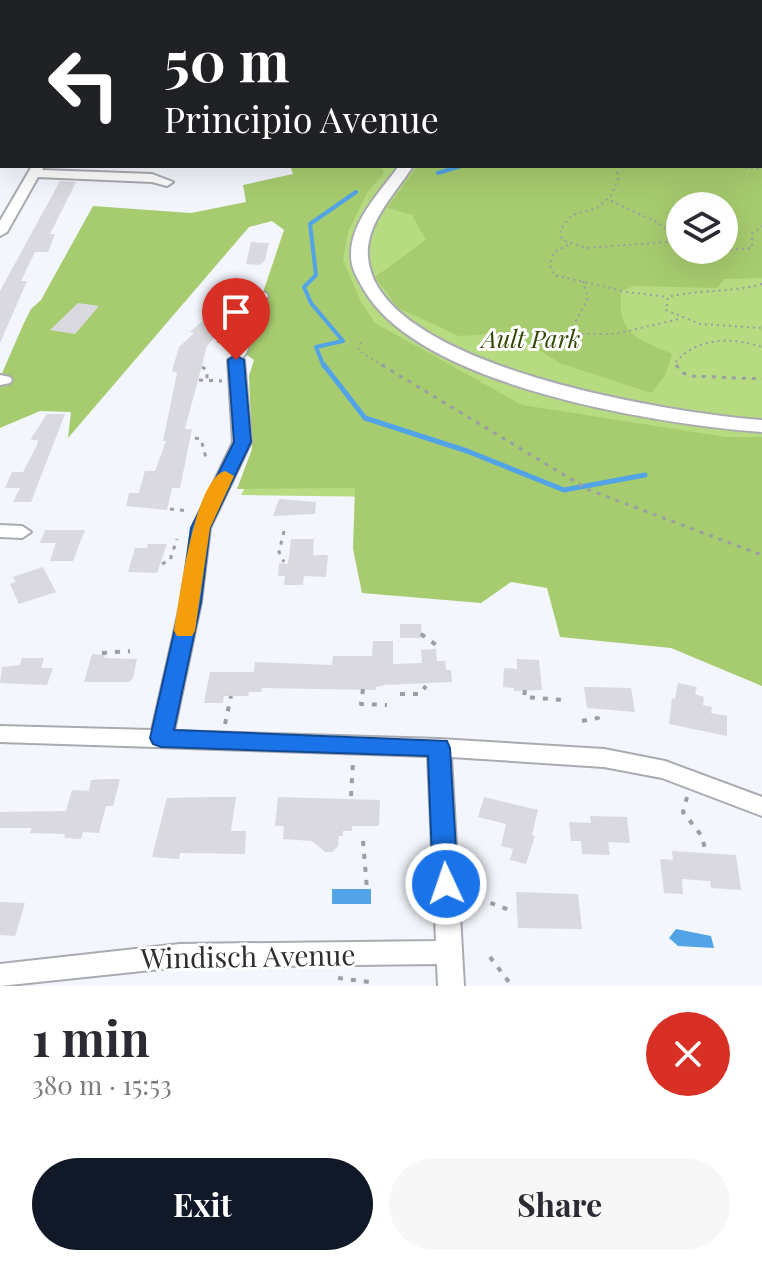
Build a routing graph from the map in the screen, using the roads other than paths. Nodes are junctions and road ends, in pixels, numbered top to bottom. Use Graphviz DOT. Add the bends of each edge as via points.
graph roads {
  1 [pos="405,168"];
  2 [pos="36,170"];
  3 [pos="167,182"];
  4 [pos="0,232"];
  5 [pos="264,296"];
  6 [pos="236,360"];
  7 [pos="762,426"];
  8 [pos="0,531"];
  9 [pos="22,532"];
  10 [pos="0,734"];
  11 [pos="161,738"];
  12 [pos="439,748"];
  13 [pos="762,807"];
  14 [pos="450,952"];
  15 [pos="0,976"];
  16 [pos="451,986"];
  1 -- 7 [label="street" via="364,227 360,268 378,298 408,325 459,355 580,398 660,416"];
  2 -- 3 [label="street"];
  2 -- 4 [label="street"];
  5 -- 6 [label="lane"];
  6 -- 11 [label="street" via="242,442 201,528 191,602"];
  8 -- 9 [label="street"];
  10 -- 11 [label="street"];
  11 -- 12 [label="street"];
  12 -- 13 [label="street" via="634,763"];
  12 -- 14 [label="street"];
  14 -- 15 [label="street, Windisch Avenue" via="148,957"];
  14 -- 16 [label="street"];
}
